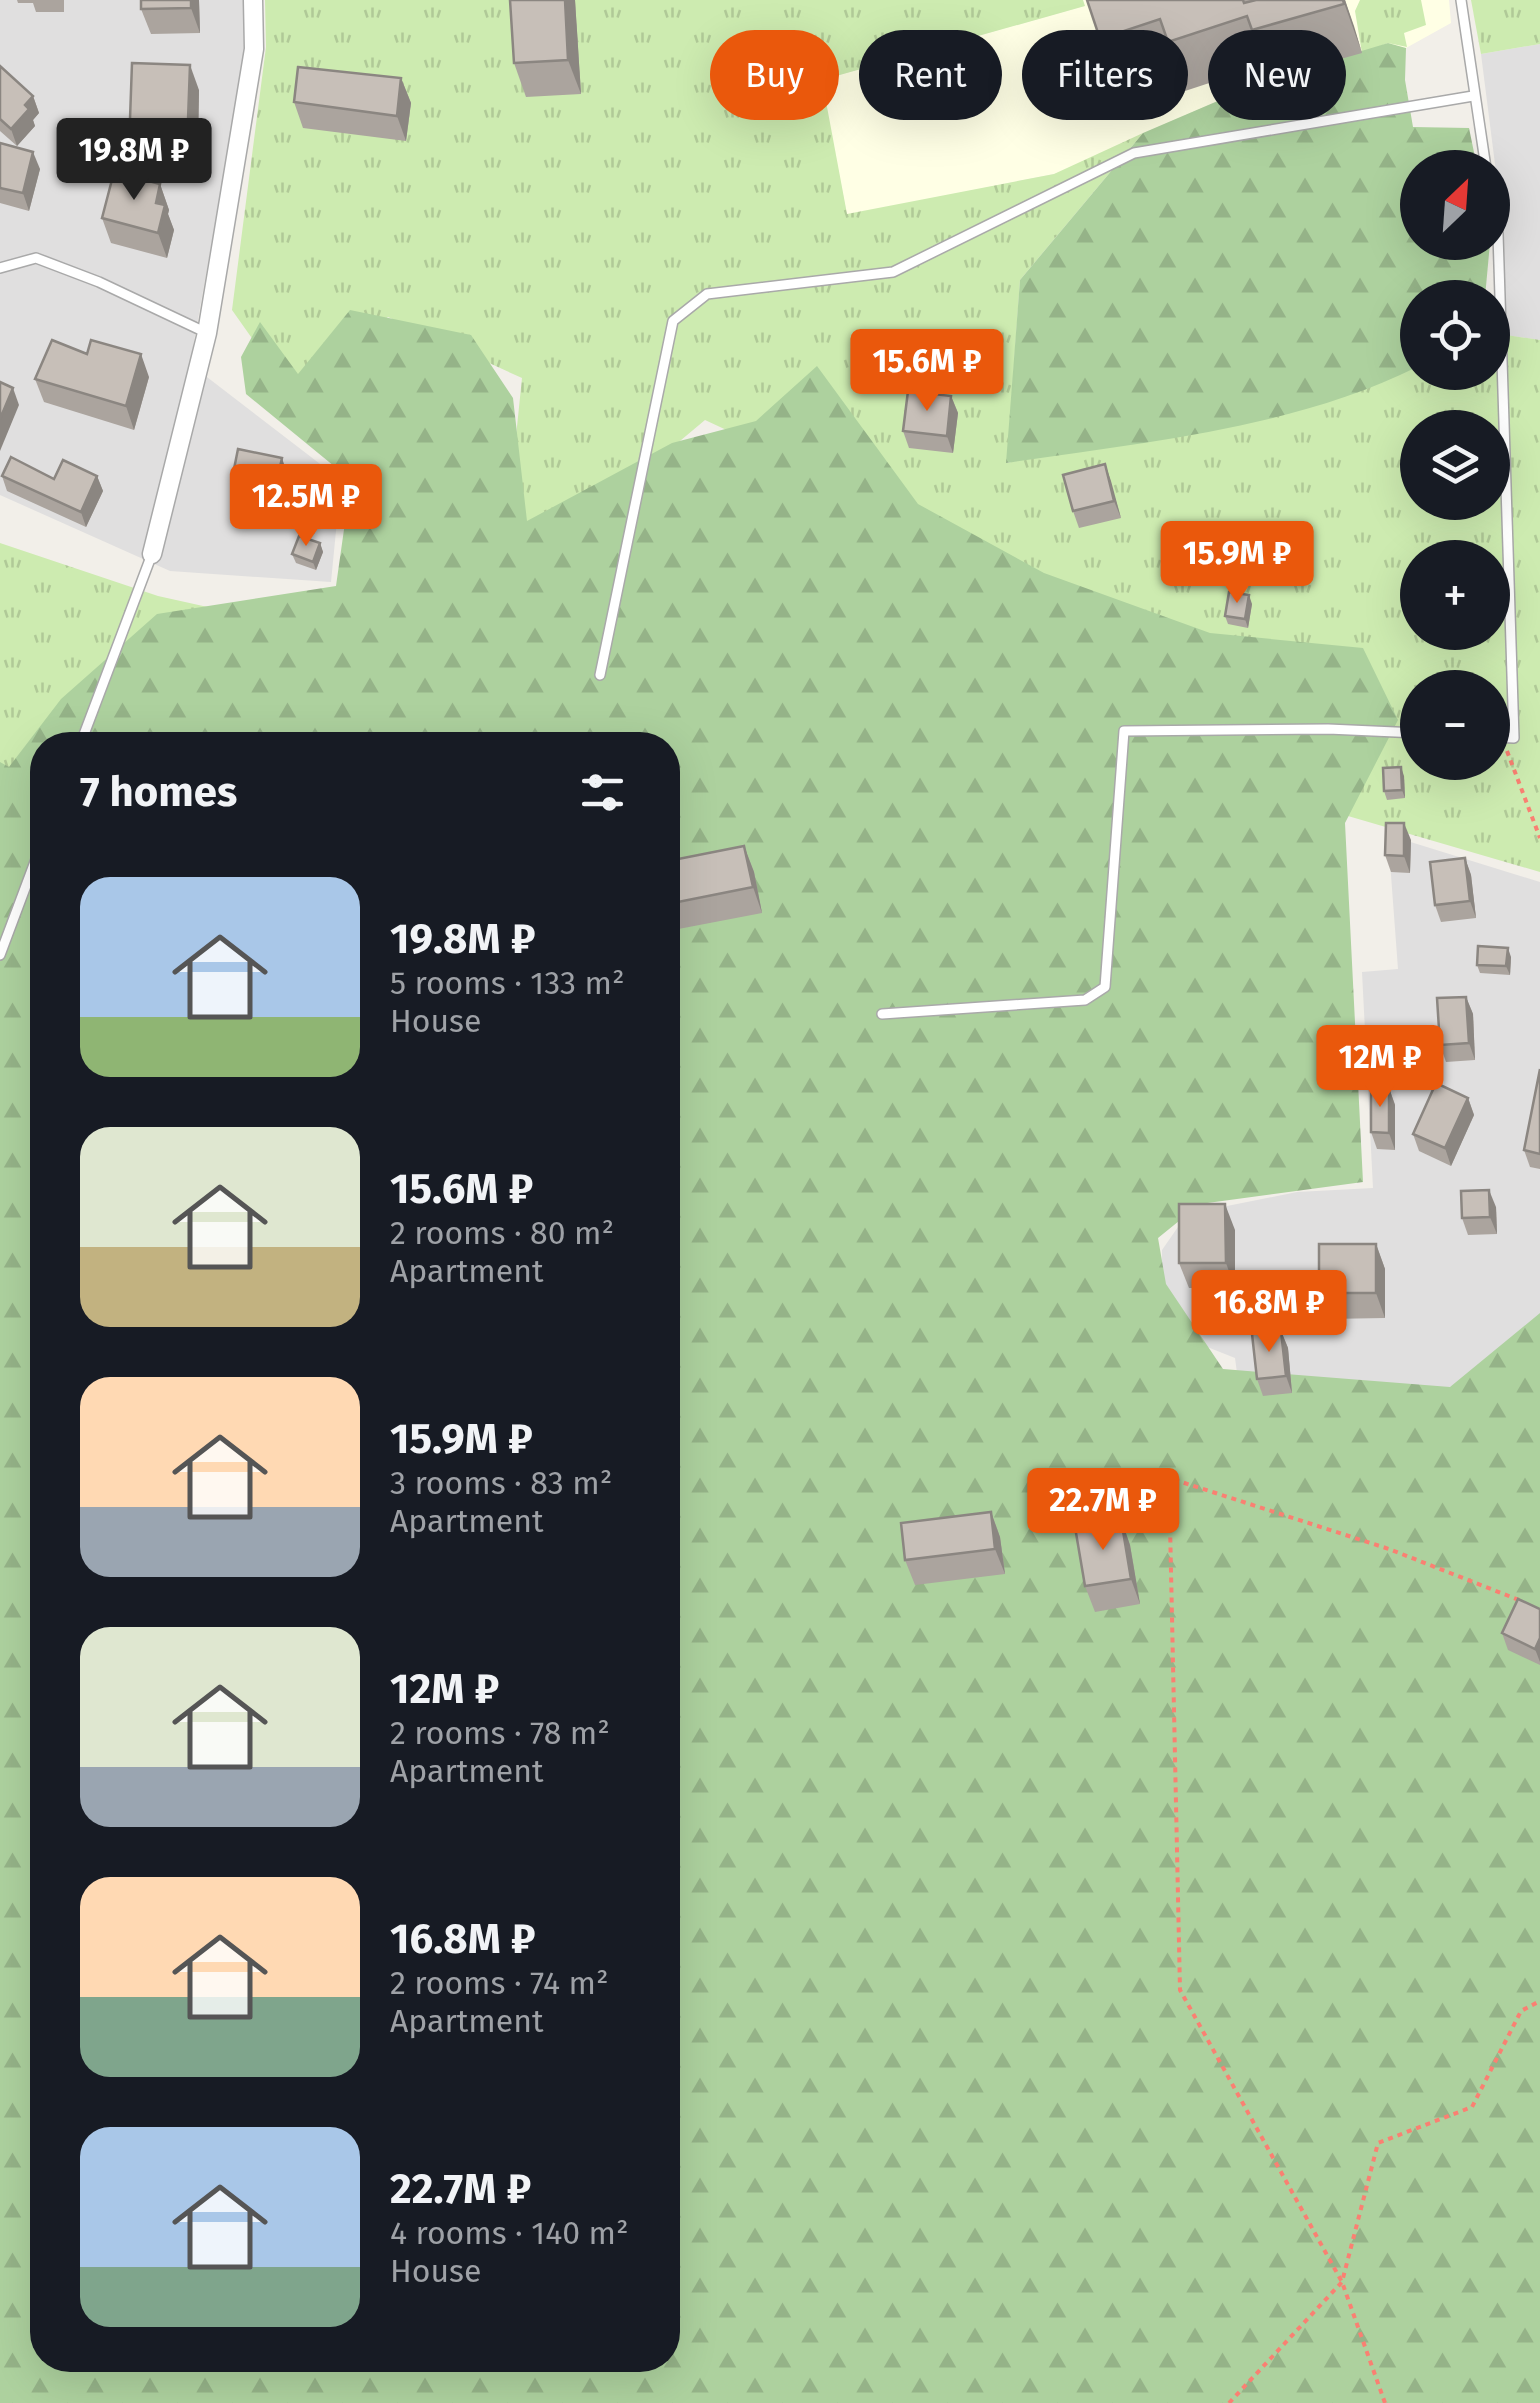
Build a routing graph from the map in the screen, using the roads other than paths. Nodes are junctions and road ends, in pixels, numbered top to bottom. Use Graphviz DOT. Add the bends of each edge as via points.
graph roads {
  1 [pos="253,0"];
  2 [pos="1461,0"];
  3 [pos="1473,96"];
  4 [pos="1483,150"];
  5 [pos="1499,260"];
  6 [pos="0,268"];
  7 [pos="207,333"];
  8 [pos="152,554"];
  9 [pos="600,675"];
  10 [pos="85,732"];
  11 [pos="1400,733"];
  12 [pos="1510,738"];
  13 [pos="30,876"];
  14 [pos="0,956"];
  15 [pos="882,1014"];
  1 -- 7 [label="street" via="254,49"];
  2 -- 3 [label="lane"];
  3 -- 4 [label="lane"];
  3 -- 9 [label="lane" via="1134,152 892,272 707,294 673,321"];
  5 -- 12 [label="lane"];
  6 -- 7 [label="lane" via="36,258"];
  7 -- 8 [label="street"];
  8 -- 10 [label="lane"];
  11 -- 15 [label="lane" via="1124,731 1105,987 1085,1000"];
  13 -- 14 [label="lane"];
}
